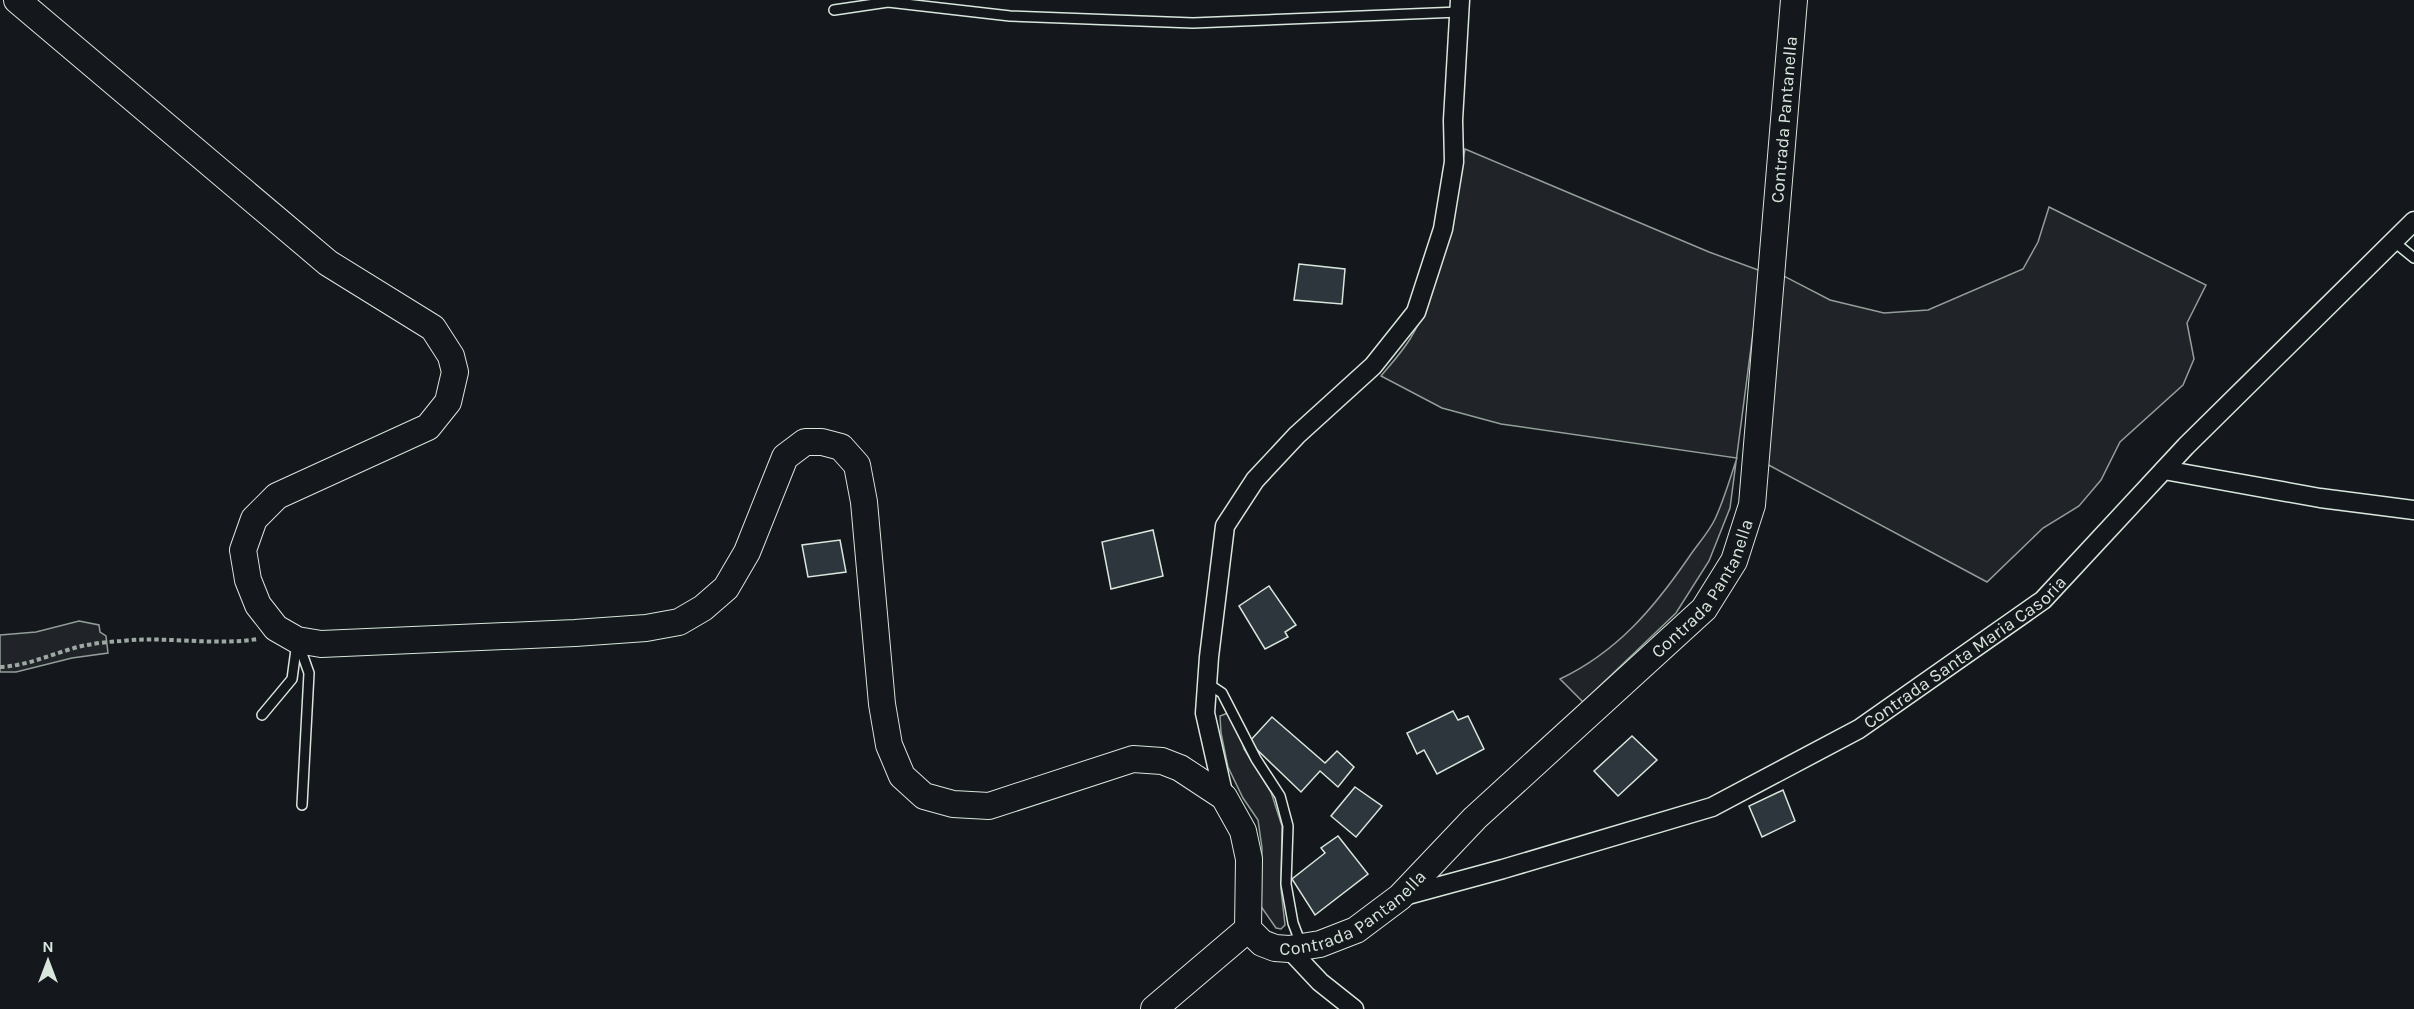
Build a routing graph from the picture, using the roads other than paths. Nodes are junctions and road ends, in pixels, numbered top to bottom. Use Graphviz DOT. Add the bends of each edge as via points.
graph roads {
  1 [pos="17,0"];
  2 [pos="1794,0"];
  3 [pos="1459,6"];
  4 [pos="834,10"];
  5 [pos="2414,221"];
  6 [pos="2393,241"];
  7 [pos="2414,258"];
  8 [pos="2164,470"];
  9 [pos="2414,510"];
  10 [pos="287,634"];
  11 [pos="1207,683"];
  12 [pos="262,715"];
  13 [pos="1224,797"];
  14 [pos="302,805"];
  15 [pos="1400,897"];
  16 [pos="1248,929"];
  17 [pos="1295,948"];
  18 [pos="1155,1009"];
  19 [pos="1354,1009"];
  1 -- 10 [label="street" via="328,263 433,328 451,356 455,372 448,402 428,427 277,496 254,519 243,550 248,580 258,606"];
  2 -- 15 [label="street, Contrada Pantanella" via="1752,505 1734,561 1704,609 1475,818"];
  3 -- 4 [label="lane" via="1192,23 1010,16 888,2"];
  3 -- 11 [label="street" via="1454,162 1443,229 1416,312 1373,366 1297,435 1255,480 1225,526"];
  5 -- 6 [label="street, Contrada Santa Maria Casoria"];
  6 -- 7 [label="lane"];
  6 -- 8 [label="street, Contrada Santa Maria Casoria"];
  8 -- 9 [label="street" via="2320,498"];
  8 -- 15 [label="street, Contrada Santa Maria Casoria" via="2043,600 1859,729 1713,807"];
  10 -- 12 [label="lane" via="292,679"];
  10 -- 13 [label="street" via="321,644 563,634 679,622 726,588 747,552 785,457 805,442 822,442 841,447 856,465 864,502 889,745 902,776 924,796 953,804 989,806 1133,759 1148,759 1180,768"];
  10 -- 14 [label="lane" via="309,673"];
  11 -- 13 [label="street" via="1205,714"];
  11 -- 17 [label="lane" via="1222,693 1280,796 1288,826 1286,884"];
  13 -- 16 [label="street" via="1244,831 1249,859"];
  15 -- 17 [label="street, Contrada Pantanella" via="1356,930 1320,944"];
  16 -- 17 [label="street, Contrada Pantanella" via="1262,943"];
  16 -- 18 [label="street"];
  17 -- 19 [label="street" via="1320,982"];
}
